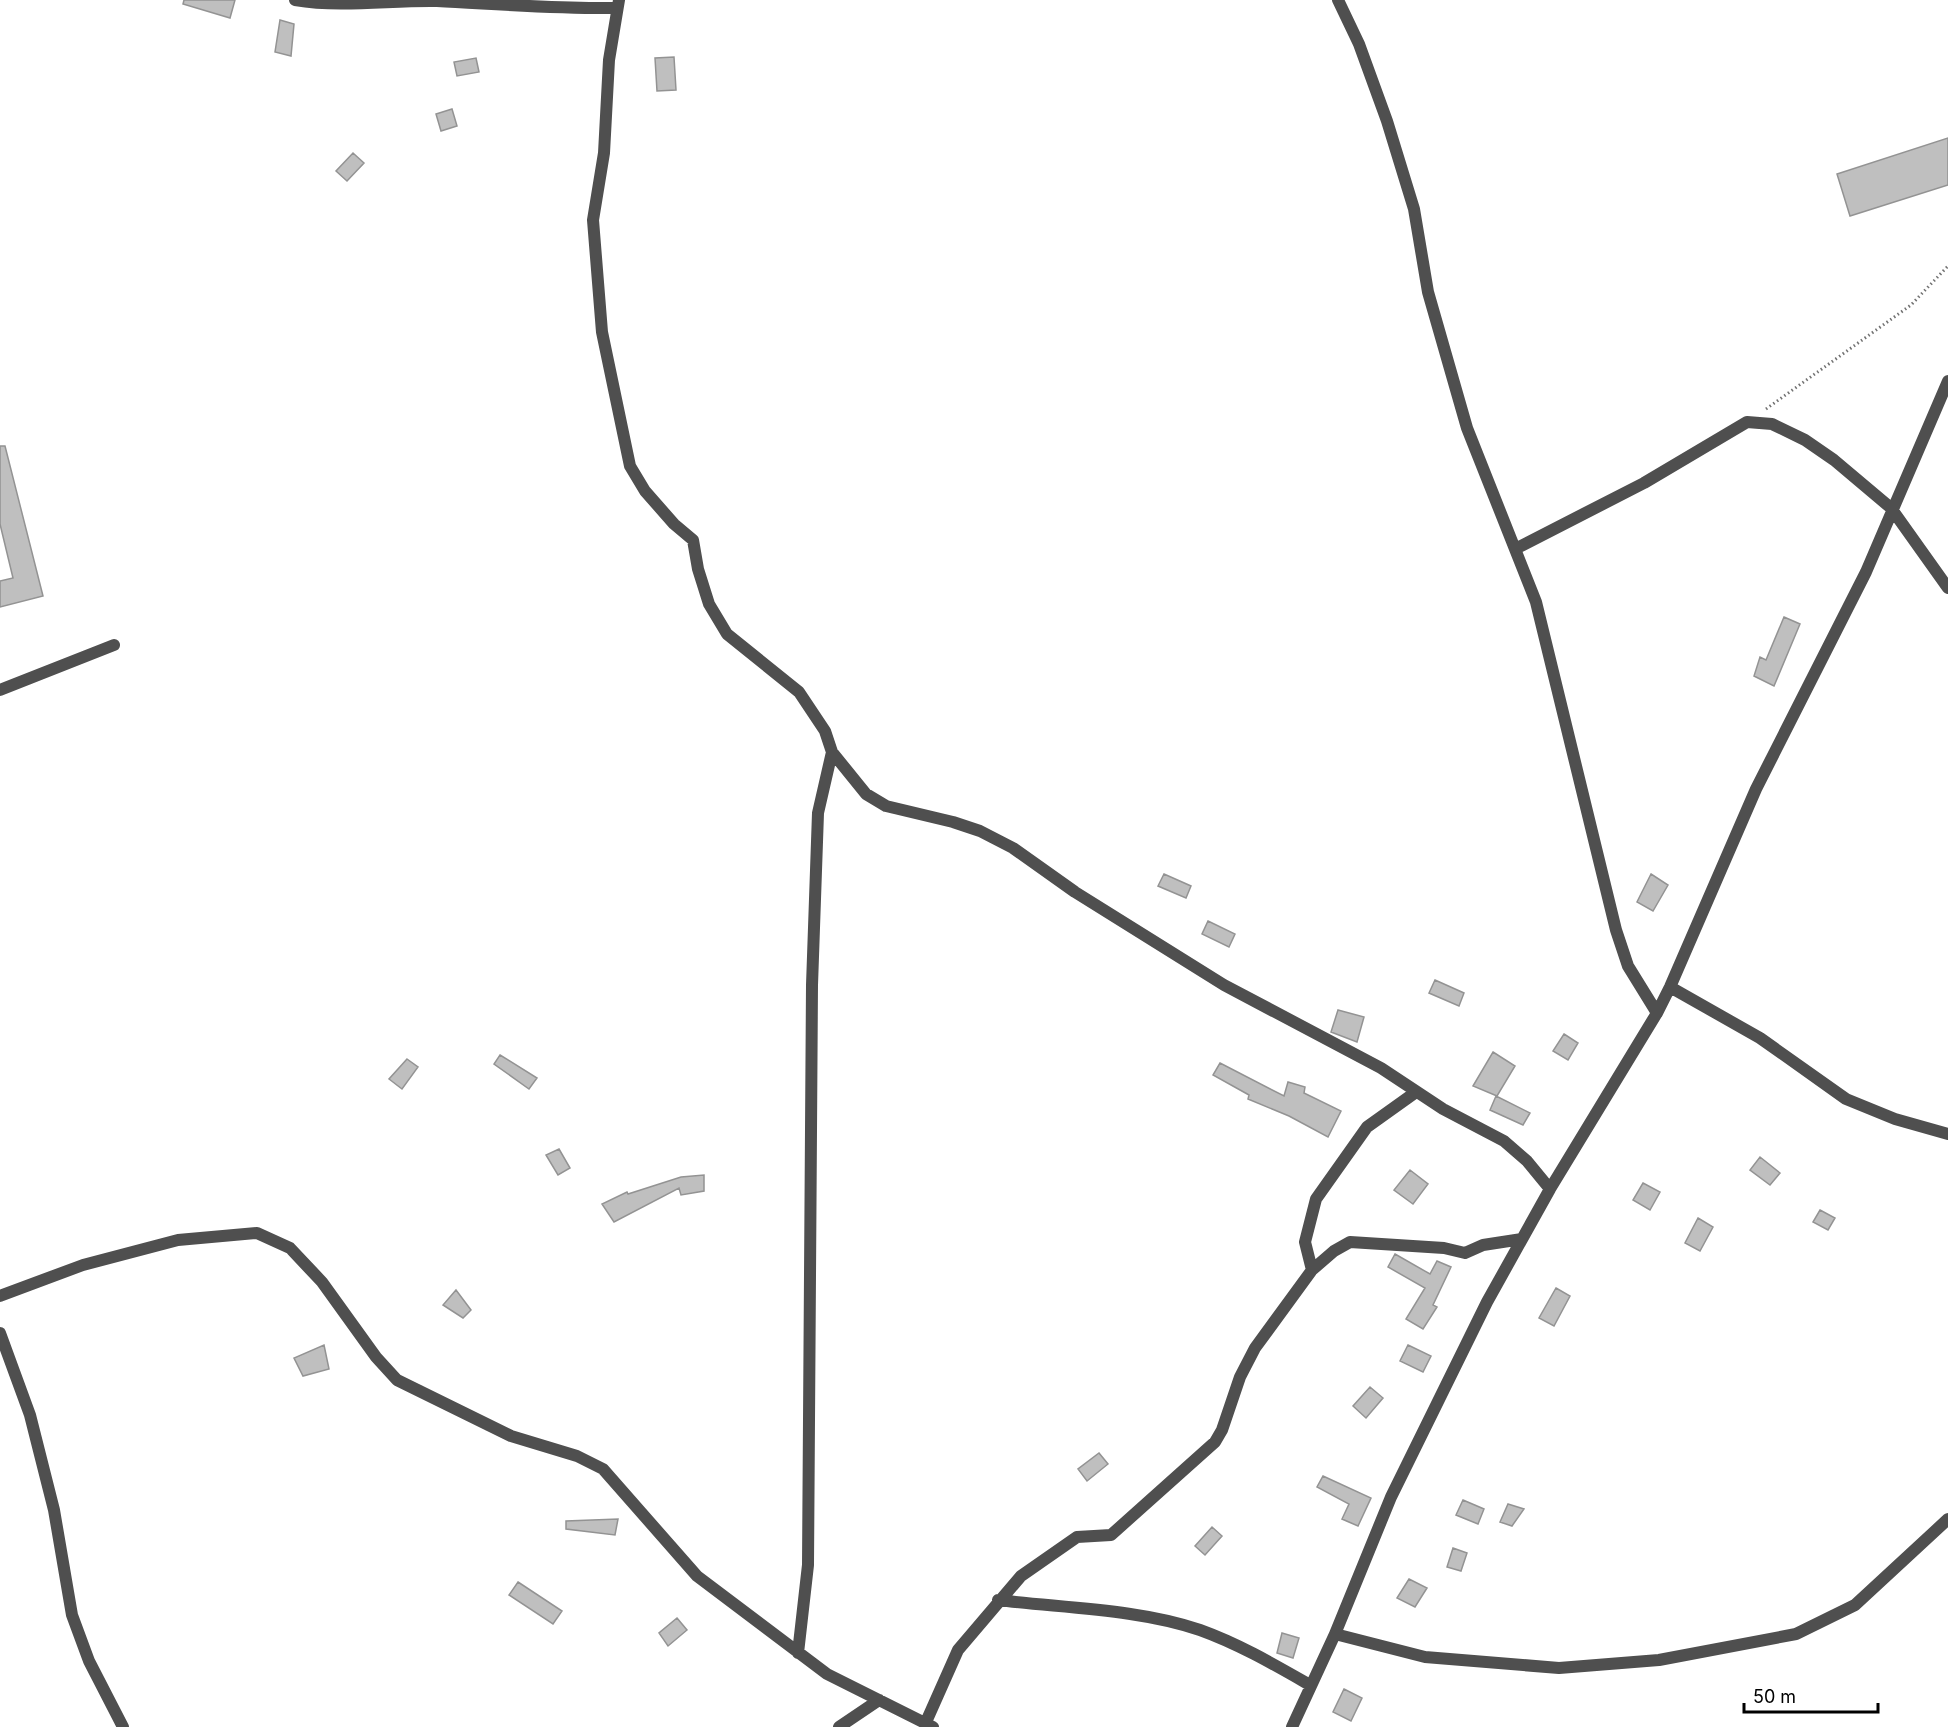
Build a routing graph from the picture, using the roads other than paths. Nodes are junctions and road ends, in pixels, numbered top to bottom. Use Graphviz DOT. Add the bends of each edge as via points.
graph roads {
  1 [pos="295,0"];
  2 [pos="1338,0"];
  3 [pos="618,4"];
  4 [pos="1948,381"];
  5 [pos="1891,508"];
  6 [pos="1517,548"];
  7 [pos="1948,588"];
  8 [pos="114,645"];
  9 [pos="0,690"];
  10 [pos="832,752"];
  11 [pos="1670,987"];
  12 [pos="1657,1013"];
  13 [pos="1416,1092"];
  14 [pos="1948,1134"];
  15 [pos="1550,1189"];
  16 [pos="1522,1239"];
  17 [pos="1312,1270"];
  18 [pos="0,1296"];
  19 [pos="0,1333"];
  20 [pos="1948,1519"];
  21 [pos="998,1600"];
  22 [pos="1335,1634"];
  23 [pos="798,1653"];
  24 [pos="1310,1685"];
  25 [pos="879,1700"];
  26 [pos="929,1724"];
  27 [pos="123,1727"];
  28 [pos="839,1727"];
  29 [pos="1292,1727"];
  1 -- 3 [label="street" via="327,5 438,1 471,5"];
  2 -- 6 [label="street" via="1359,44 1414,209 1428,292 1467,429"];
  3 -- 10 [label="street" via="609,60 604,153 593,220 602,332 630,466 645,491 693,540 701,582 723,628 734,642 799,692 825,731"];
  4 -- 5 [label="street"];
  5 -- 6 [label="street" via="1805,440 1772,424 1748,422 1644,483"];
  5 -- 7 [label="street"];
  5 -- 11 [label="street" via="1866,572 1756,789"];
  6 -- 12 [label="street" via="1536,602 1616,930 1628,966"];
  8 -- 9 [label="street"];
  10 -- 13 [label="street" via="866,794 886,806 953,822 1013,848 1093,904 1224,985 1381,1068"];
  10 -- 23 [label="street" via="818,813 812,986 808,1565"];
  11 -- 12 [label="street"];
  11 -- 14 [label="street" via="1760,1038 1846,1099 1894,1119"];
  12 -- 15 [label="street"];
  13 -- 15 [label="street" via="1504,1141"];
  13 -- 17 [label="street" via="1366,1127 1316,1200 1305,1242"];
  15 -- 16 [label="street"];
  16 -- 17 [label="street" via="1483,1245 1465,1253 1350,1242"];
  16 -- 22 [label="street" via="1391,1497"];
  17 -- 21 [label="street" via="1256,1348 1240,1377 1215,1442 1111,1535 1077,1537 1021,1576"];
  18 -- 23 [label="street" via="83,1266 178,1240 257,1233 290,1248 314,1273 397,1380 511,1436 577,1456 603,1469 697,1576"];
  19 -- 27 [label="street" via="33,1425 54,1510 72,1615 89,1661"];
  20 -- 22 [label="street" via="1855,1605 1796,1634 1659,1660 1559,1668 1425,1657"];
  21 -- 24 [label="street" via="1156,1618 1198,1629 1230,1641"];
  21 -- 26 [label="street" via="958,1650"];
  22 -- 24 [label="street"];
  23 -- 25 [label="street" via="827,1674"];
  24 -- 29 [label="street"];
  25 -- 26 [label="street"];
  25 -- 28 [label="street"];
}
